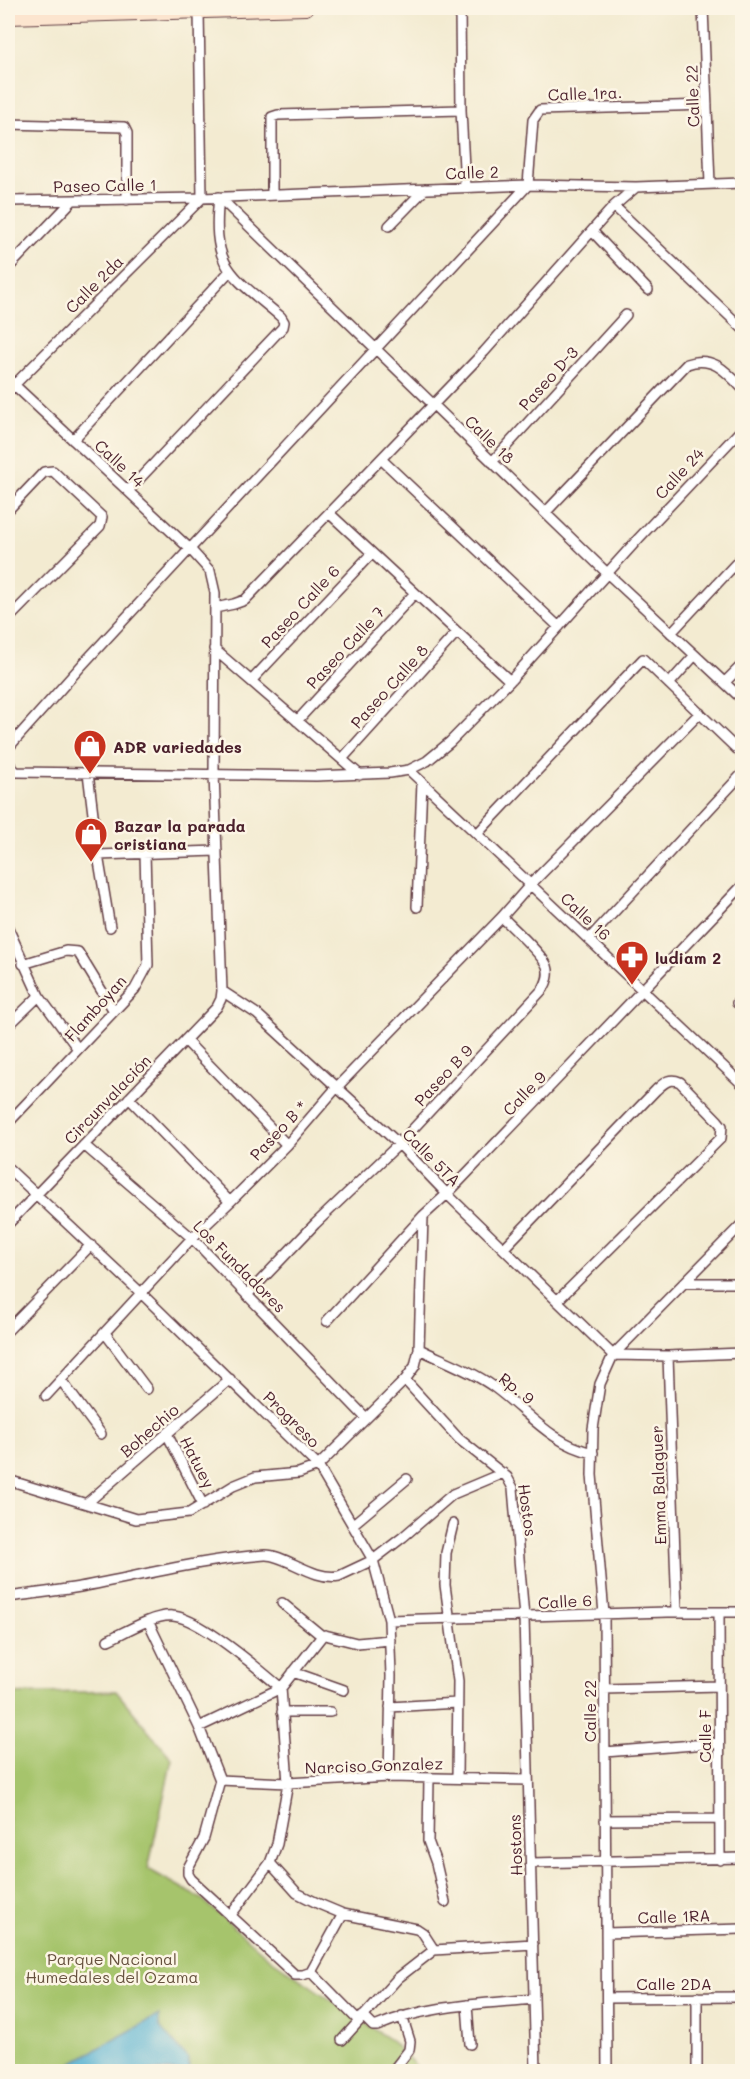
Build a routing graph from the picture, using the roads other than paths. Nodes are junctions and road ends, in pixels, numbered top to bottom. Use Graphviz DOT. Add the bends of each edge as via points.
graph roads {
  1 [pos="283,8"];
  2 [pos="306,8"];
  3 [pos="460,8"];
  4 [pos="703,8"];
  5 [pos="199,11"];
  6 [pos="8,17"];
  7 [pos="707,105"];
  8 [pos="461,110"];
  9 [pos="8,124"];
  10 [pos="742,183"];
  11 [pos="710,184"];
  12 [pos="528,185"];
  13 [pos="465,187"];
  14 [pos="636,187"];
  15 [pos="425,189"];
  16 [pos="272,195"];
  17 [pos="219,197"];
  18 [pos="202,198"];
  19 [pos="127,200"];
  20 [pos="8,201"];
  21 [pos="72,201"];
  22 [pos="614,206"];
  23 [pos="389,226"];
  24 [pos="592,231"];
  25 [pos="8,268"];
  26 [pos="229,272"];
  27 [pos="648,290"];
  28 [pos="626,315"];
  29 [pos="742,328"];
  30 [pos="376,349"];
  31 [pos="10,385"];
  32 [pos="742,388"];
  33 [pos="433,405"];
  34 [pos="742,429"];
  35 [pos="74,440"];
  36 [pos="381,459"];
  37 [pos="492,462"];
  38 [pos="128,491"];
  39 [pos="8,510"];
  40 [pos="329,513"];
  41 [pos="545,513"];
  42 [pos="190,549"];
  43 [pos="372,553"];
  44 [pos="742,557"];
  45 [pos="607,573"];
  46 [pos="415,593"];
  47 [pos="215,608"];
  48 [pos="8,619"];
  49 [pos="559,627"];
  50 [pos="457,633"];
  51 [pos="671,633"];
  52 [pos="214,649"];
  53 [pos="695,655"];
  54 [pos="742,665"];
  55 [pos="251,681"];
  56 [pos="510,681"];
  57 [pos="725,682"];
  58 [pos="669,684"];
  59 [pos="742,699"];
  60 [pos="699,713"];
  61 [pos="297,721"];
  62 [pos="8,748"];
  63 [pos="742,754"];
  64 [pos="342,759"];
  65 [pos="10,767"];
  66 [pos="409,770"];
  67 [pos="88,773"];
  68 [pos="214,774"];
  69 [pos="742,774"];
  70 [pos="360,775"];
  71 [pos="422,782"];
  72 [pos="477,834"];
  73 [pos="217,851"];
  74 [pos="145,853"];
  75 [pos="98,855"];
  76 [pos="531,884"];
  77 [pos="742,886"];
  78 [pos="417,907"];
  79 [pos="502,916"];
  80 [pos="110,927"];
  81 [pos="8,928"];
  82 [pos="589,939"];
  83 [pos="23,964"];
  84 [pos="643,990"];
  85 [pos="222,991"];
  86 [pos="39,996"];
  87 [pos="114,1011"];
  88 [pos="8,1026"];
  89 [pos="184,1040"];
  90 [pos="78,1049"];
  91 [pos="742,1084"];
  92 [pos="337,1087"];
  93 [pos="129,1098"];
  94 [pos="8,1123"];
  95 [pos="399,1144"];
  96 [pos="84,1145"];
  97 [pos="287,1145"];
  98 [pos="8,1168"];
  99 [pos="37,1194"];
  100 [pos="447,1194"];
  101 [pos="230,1202"];
  102 [pos="423,1216"];
  103 [pos="8,1224"];
  104 [pos="742,1224"];
  105 [pos="192,1238"];
  106 [pos="91,1245"];
  107 [pos="504,1248"];
  108 [pos="684,1283"];
  109 [pos="742,1283"];
  110 [pos="141,1293"];
  111 [pos="247,1294"];
  112 [pos="557,1301"];
  113 [pos="327,1321"];
  114 [pos="8,1330"];
  115 [pos="105,1333"];
  116 [pos="420,1349"];
  117 [pos="742,1353"];
  118 [pos="613,1355"];
  119 [pos="668,1356"];
  120 [pos="230,1379"];
  121 [pos="61,1380"];
  122 [pos="405,1380"];
  123 [pos="147,1389"];
  124 [pos="46,1396"];
  125 [pos="366,1418"];
  126 [pos="101,1434"];
  127 [pos="167,1434"];
  128 [pos="593,1453"];
  129 [pos="318,1466"];
  130 [pos="503,1473"];
  131 [pos="407,1479"];
  132 [pos="8,1480"];
  133 [pos="87,1503"];
  134 [pos="203,1505"];
  135 [pos="453,1524"];
  136 [pos="352,1525"];
  137 [pos="373,1560"];
  138 [pos="8,1597"];
  139 [pos="282,1603"];
  140 [pos="677,1612"];
  141 [pos="719,1612"];
  142 [pos="742,1612"];
  143 [pos="604,1614"];
  144 [pos="524,1617"];
  145 [pos="448,1619"];
  146 [pos="389,1620"];
  147 [pos="148,1621"];
  148 [pos="322,1636"];
  149 [pos="108,1640"];
  150 [pos="390,1640"];
  151 [pos="293,1672"];
  152 [pos="719,1686"];
  153 [pos="281,1688"];
  154 [pos="604,1689"];
  155 [pos="344,1690"];
  156 [pos="457,1703"];
  157 [pos="390,1707"];
  158 [pos="282,1712"];
  159 [pos="330,1712"];
  160 [pos="200,1727"];
  161 [pos="719,1743"];
  162 [pos="605,1752"];
  163 [pos="389,1777"];
  164 [pos="429,1778"];
  165 [pos="457,1778"];
  166 [pos="220,1780"];
  167 [pos="528,1780"];
  168 [pos="288,1783"];
  169 [pos="720,1818"];
  170 [pos="605,1820"];
  171 [pos="742,1858"];
  172 [pos="720,1860"];
  173 [pos="605,1861"];
  174 [pos="270,1863"];
  175 [pos="531,1863"];
  176 [pos="445,1902"];
  177 [pos="343,1914"];
  178 [pos="230,1916"];
  179 [pos="742,1929"];
  180 [pos="606,1933"];
  181 [pos="533,1944"];
  182 [pos="434,1950"];
  183 [pos="311,1972"];
  184 [pos="697,1997"];
  185 [pos="742,1997"];
  186 [pos="606,1998"];
  187 [pos="534,1999"];
  188 [pos="467,2005"];
  189 [pos="402,2016"];
  190 [pos="361,2019"];
  191 [pos="342,2040"];
  192 [pos="470,2044"];
  193 [pos="392,2072"];
  194 [pos="536,2072"];
  195 [pos="607,2072"];
  196 [pos="697,2072"];
  1 -- 2 [label="main road"];
  1 -- 5 [label="main road"];
  3 -- 8 [label="street"];
  4 -- 7 [label="street, Calle 22"];
  5 -- 6 [label="main road"];
  5 -- 18 [label="street"];
  7 -- 11 [label="street, Calle 22"];
  7 -- 12 [label="street, Calle 1ra." via="540,110 533,120"];
  8 -- 13 [label="street"];
  8 -- 16 [label="street" via="272,117"];
  9 -- 19 [label="street" via="124,127"];
  10 -- 11 [label="street, Calle 2"];
  11 -- 14 [label="street, Calle 2"];
  12 -- 13 [label="street, Calle 2"];
  12 -- 14 [label="street, Calle 2"];
  12 -- 30 [label="street"];
  13 -- 15 [label="street, Calle 2"];
  14 -- 22 [label="street"];
  15 -- 16 [label="street, Calle 2"];
  15 -- 23 [label="street"];
  16 -- 17 [label="street, Calle 2"];
  17 -- 18 [label="street, Calle 2"];
  17 -- 26 [label="street" via="216,225 221,255"];
  17 -- 30 [label="street, Calle 18"];
  18 -- 19 [label="street, Paseo Calle 1"];
  18 -- 31 [label="street, Calle 2da"];
  19 -- 21 [label="street, Paseo Calle 1"];
  20 -- 21 [label="street, Paseo Calle 1"];
  21 -- 25 [label="street"];
  22 -- 24 [label="street"];
  22 -- 29 [label="street"];
  24 -- 27 [label="street"];
  24 -- 33 [label="street"];
  26 -- 35 [label="street"];
  26 -- 38 [label="street" via="281,317 283,327"];
  28 -- 37 [label="street, Paseo D-3"];
  30 -- 33 [label="street, Calle 18"];
  30 -- 42 [label="street"];
  31 -- 35 [label="street, Calle 14"];
  32 -- 41 [label="street" via="720,366 709,361 687,364"];
  33 -- 36 [label="street"];
  33 -- 37 [label="street, Calle 18"];
  34 -- 45 [label="street, Calle 24"];
  35 -- 38 [label="street, Calle 14"];
  36 -- 40 [label="street"];
  36 -- 49 [label="street"];
  37 -- 41 [label="street, Calle 18"];
  38 -- 42 [label="street, Calle 14"];
  39 -- 48 [label="street" via="48,470 103,522"];
  40 -- 43 [label="street"];
  40 -- 47 [label="street" via="245,600"];
  41 -- 45 [label="street, Calle 18"];
  42 -- 47 [label="street, Calle 14" via="210,571"];
  42 -- 62 [label="street"];
  43 -- 46 [label="street"];
  43 -- 55 [label="street, Paseo Calle 6"];
  44 -- 51 [label="street"];
  45 -- 49 [label="street, Calle 24"];
  45 -- 51 [label="street, Calle 18"];
  46 -- 50 [label="street"];
  46 -- 61 [label="street, Paseo Calle 7"];
  47 -- 52 [label="street"];
  49 -- 56 [label="street, Calle 24"];
  50 -- 56 [label="street"];
  50 -- 64 [label="street, Paseo Calle 8"];
  51 -- 53 [label="street, Calle 18"];
  52 -- 55 [label="street"];
  52 -- 68 [label="street"];
  53 -- 57 [label="street, Calle 18"];
  53 -- 58 [label="street"];
  54 -- 57 [label="street"];
  55 -- 61 [label="street"];
  56 -- 66 [label="street, Calle 24" via="450,742"];
  57 -- 59 [label="street, Calle 18"];
  58 -- 60 [label="street"];
  58 -- 72 [label="street" via="641,660"];
  60 -- 63 [label="street"];
  60 -- 76 [label="street, Paseo B *"];
  61 -- 64 [label="street"];
  64 -- 70 [label="street"];
  65 -- 67 [label="street"];
  66 -- 70 [label="street"];
  66 -- 71 [label="street, Calle 16"];
  67 -- 68 [label="street"];
  67 -- 75 [label="street"];
  68 -- 70 [label="street"];
  68 -- 73 [label="street"];
  69 -- 82 [label="street"];
  71 -- 72 [label="street, Calle 16"];
  71 -- 78 [label="street"];
  72 -- 76 [label="street, Calle 16"];
  73 -- 74 [label="street"];
  73 -- 85 [label="street"];
  74 -- 75 [label="street"];
  74 -- 87 [label="street, Flamboyan" via="148,965 135,989"];
  75 -- 80 [label="street"];
  76 -- 79 [label="street, Paseo B *"];
  76 -- 82 [label="street, Calle 16"];
  77 -- 84 [label="street, Calle 9"];
  79 -- 92 [label="street, Paseo B *"];
  79 -- 95 [label="street, Paseo B 9" via="544,961 548,982"];
  81 -- 83 [label="street"];
  82 -- 84 [label="street, Calle 16"];
  83 -- 86 [label="street"];
  83 -- 87 [label="street" via="66,951 78,952"];
  84 -- 91 [label="street, Calle 16"];
  84 -- 100 [label="street, Calle 9"];
  85 -- 89 [label="street, Circunvalación" via="217,1007"];
  85 -- 92 [label="street, Calle 5TA" via="257,1014"];
  86 -- 88 [label="street"];
  86 -- 90 [label="street"];
  87 -- 90 [label="street, Flamboyan"];
  89 -- 93 [label="street, Circunvalación"];
  89 -- 97 [label="street"];
  90 -- 94 [label="street, Flamboyan"];
  92 -- 95 [label="street, Calle 5TA"];
  92 -- 97 [label="street, Paseo B *"];
  93 -- 96 [label="street, Circunvalación"];
  93 -- 101 [label="street"];
  95 -- 100 [label="street, Calle 5TA"];
  95 -- 111 [label="street, Paseo B 9"];
  96 -- 99 [label="street, Circunvalación"];
  96 -- 105 [label="street, Los Fundadores"];
  97 -- 101 [label="street, Paseo B *"];
  98 -- 99 [label="street, Progreso"];
  99 -- 103 [label="street, Circunvalación"];
  99 -- 106 [label="street, Progreso"];
  100 -- 102 [label="street, Calle 9"];
  100 -- 107 [label="street, Calle 5TA"];
  101 -- 105 [label="street, Paseo B *"];
  102 -- 113 [label="street, Calle 9"];
  102 -- 116 [label="street"];
  104 -- 108 [label="street"];
  105 -- 110 [label="street, Paseo B *"];
  105 -- 111 [label="street, Los Fundadores"];
  106 -- 110 [label="street, Progreso"];
  106 -- 114 [label="street"];
  107 -- 112 [label="street, Calle 5TA"];
  107 -- 112 [label="street" via="666,1081 680,1082 722,1126 721,1138"];
  108 -- 109 [label="street"];
  108 -- 118 [label="street"];
  110 -- 115 [label="street, Paseo B *"];
  110 -- 120 [label="street, Progreso"];
  111 -- 125 [label="street, Los Fundadores"];
  112 -- 118 [label="street, Calle 5TA"];
  115 -- 121 [label="street, Paseo B *"];
  115 -- 123 [label="street"];
  116 -- 122 [label="street"];
  116 -- 128 [label="street, Rp. 9" via="494,1387 565,1444"];
  117 -- 119 [label="street"];
  118 -- 119 [label="street"];
  118 -- 128 [label="street, Calle 22" via="600,1384"];
  119 -- 140 [label="street, Emma Balaguer"];
  120 -- 127 [label="street, Bohechio"];
  120 -- 129 [label="street, Progreso"];
  121 -- 124 [label="street, Paseo B *"];
  121 -- 126 [label="street"];
  122 -- 125 [label="street"];
  122 -- 130 [label="street, Hostos" via="459,1439"];
  125 -- 129 [label="street"];
  127 -- 133 [label="street, Bohechio"];
  127 -- 134 [label="street, Hatuey"];
  128 -- 143 [label="street, Calle 22"];
  129 -- 134 [label="street" via="299,1473 255,1477"];
  129 -- 136 [label="street, Progreso"];
  130 -- 137 [label="street" via="453,1494"];
  130 -- 144 [label="street, Hostos" via="513,1488"];
  131 -- 136 [label="street"];
  132 -- 133 [label="street"];
  133 -- 134 [label="street" via="136,1519 189,1513"];
  135 -- 145 [label="street" via="445,1568"];
  136 -- 137 [label="street, Progreso"];
  137 -- 138 [label="street" via="333,1577 268,1555"];
  137 -- 146 [label="street, Progreso"];
  139 -- 148 [label="street"];
  140 -- 141 [label="street, Calle 6"];
  140 -- 143 [label="street, Calle 6"];
  141 -- 142 [label="street, Calle 6"];
  141 -- 152 [label="street, Calle F"];
  143 -- 144 [label="street, Calle 6"];
  143 -- 154 [label="street, Calle 22"];
  144 -- 145 [label="street, Calle 6"];
  144 -- 167 [label="street, Hostons"];
  145 -- 146 [label="street, Calle 6"];
  145 -- 156 [label="street" via="458,1681"];
  146 -- 150 [label="street, Progreso"];
  147 -- 149 [label="street"];
  147 -- 153 [label="street" via="172,1616 195,1622"];
  147 -- 160 [label="street"];
  148 -- 150 [label="street" via="357,1642"];
  148 -- 151 [label="street"];
  150 -- 157 [label="street, Progreso"];
  151 -- 153 [label="street"];
  151 -- 155 [label="street"];
  152 -- 154 [label="street"];
  152 -- 161 [label="street, Calle F"];
  153 -- 158 [label="street"];
  153 -- 160 [label="street"];
  154 -- 162 [label="street, Calle 22"];
  156 -- 157 [label="street"];
  156 -- 165 [label="street"];
  157 -- 163 [label="street, Progreso"];
  158 -- 159 [label="street"];
  158 -- 168 [label="street"];
  160 -- 166 [label="street"];
  161 -- 162 [label="street"];
  161 -- 169 [label="street, Calle F"];
  162 -- 170 [label="street, Calle 22"];
  163 -- 164 [label="street, Narciso Gonzalez"];
  163 -- 168 [label="street, Narciso Gonzalez"];
  164 -- 165 [label="street, Narciso Gonzalez"];
  164 -- 176 [label="street" via="428,1841"];
  165 -- 167 [label="street, Narciso Gonzalez"];
  166 -- 168 [label="street, Narciso Gonzalez"];
  166 -- 178 [label="street" via="204,1838 188,1874"];
  167 -- 175 [label="street, Hostons"];
  168 -- 174 [label="street"];
  169 -- 170 [label="street"];
  169 -- 172 [label="street, Calle F"];
  170 -- 173 [label="street, Calle 22"];
  171 -- 172 [label="street"];
  172 -- 173 [label="street"];
  173 -- 175 [label="street"];
  173 -- 180 [label="street, Calle 22"];
  174 -- 177 [label="street" via="297,1893"];
  174 -- 178 [label="street"];
  175 -- 181 [label="street, Hostons"];
  177 -- 182 [label="street" via="417,1929"];
  177 -- 183 [label="street"];
  178 -- 183 [label="street" via="295,1975"];
  179 -- 180 [label="street, Calle 1RA"];
  180 -- 186 [label="street, Calle 22"];
  181 -- 182 [label="street"];
  181 -- 187 [label="street, Hostons"];
  182 -- 190 [label="street" via="398,1978"];
  183 -- 190 [label="street"];
  184 -- 185 [label="street, Calle 2DA"];
  184 -- 186 [label="street, Calle 2DA"];
  184 -- 196 [label="street"];
  186 -- 195 [label="street, Calle 22"];
  187 -- 188 [label="street"];
  187 -- 194 [label="street, Hostons"];
  188 -- 189 [label="street"];
  188 -- 192 [label="street"];
  189 -- 190 [label="street" via="377,2026"];
  189 -- 193 [label="street" via="409,2050"];
  190 -- 191 [label="street"];
}
